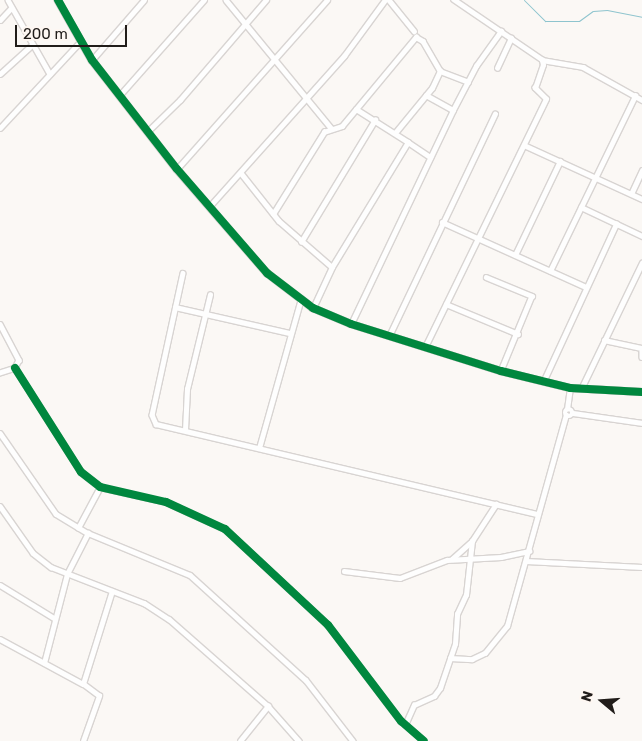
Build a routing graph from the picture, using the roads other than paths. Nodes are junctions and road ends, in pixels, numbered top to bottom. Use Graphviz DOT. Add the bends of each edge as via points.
graph roads {
  1 [pos="8,0"];
  2 [pos="58,0"];
  3 [pos="144,0"];
  4 [pos="204,0"];
  5 [pos="226,0"];
  6 [pos="266,0"];
  7 [pos="327,0"];
  8 [pos="385,0"];
  9 [pos="389,0"];
  10 [pos="454,0"];
  11 [pos="11,8"];
  12 [pos="0,20"];
  13 [pos="245,26"];
  14 [pos="414,31"];
  15 [pos="502,31"];
  16 [pos="511,38"];
  17 [pos="80,42"];
  18 [pos="32,45"];
  19 [pos="92,60"];
  20 [pos="274,60"];
  21 [pos="542,60"];
  22 [pos="497,68"];
  23 [pos="440,71"];
  24 [pos="0,74"];
  25 [pos="50,74"];
  26 [pos="468,82"];
  27 [pos="426,95"];
  28 [pos="119,96"];
  29 [pos="635,96"];
  30 [pos="306,99"];
  31 [pos="642,100"];
  32 [pos="356,109"];
  33 [pos="453,110"];
  34 [pos="496,114"];
  35 [pos="375,120"];
  36 [pos="0,128"];
  37 [pos="332,129"];
  38 [pos="148,132"];
  39 [pos="395,133"];
  40 [pos="408,142"];
  41 [pos="524,145"];
  42 [pos="430,157"];
  43 [pos="560,161"];
  44 [pos="177,169"];
  45 [pos="642,170"];
  46 [pos="241,173"];
  47 [pos="596,178"];
  48 [pos="631,194"];
  49 [pos="642,199"];
  50 [pos="209,207"];
  51 [pos="581,207"];
  52 [pos="273,214"];
  53 [pos="442,222"];
  54 [pos="616,224"];
  55 [pos="642,236"];
  56 [pos="478,239"];
  57 [pos="300,242"];
  58 [pos="515,255"];
  59 [pos="642,263"];
  60 [pos="332,267"];
  61 [pos="550,271"];
  62 [pos="183,272"];
  63 [pos="486,277"];
  64 [pos="584,286"];
  65 [pos="210,295"];
  66 [pos="301,299"];
  67 [pos="446,304"];
  68 [pos="175,307"];
  69 [pos="313,308"];
  70 [pos="205,314"];
  71 [pos="0,324"];
  72 [pos="351,324"];
  73 [pos="289,333"];
  74 [pos="518,334"];
  75 [pos="389,336"];
  76 [pos="604,340"];
  77 [pos="425,347"];
  78 [pos="642,350"];
  79 [pos="642,357"];
  80 [pos="15,368"];
  81 [pos="501,371"];
  82 [pos="0,373"];
  83 [pos="544,380"];
  84 [pos="570,388"];
  85 [pos="581,389"];
  86 [pos="642,392"];
  87 [pos="568,409"];
  88 [pos="573,413"];
  89 [pos="566,416"];
  90 [pos="642,423"];
  91 [pos="185,430"];
  92 [pos="0,432"];
  93 [pos="259,448"];
  94 [pos="100,487"];
  95 [pos="496,504"];
  96 [pos="0,506"];
  97 [pos="538,514"];
  98 [pos="78,528"];
  99 [pos="88,533"];
  100 [pos="472,541"];
  101 [pos="529,550"];
  102 [pos="452,560"];
  103 [pos="470,560"];
  104 [pos="526,560"];
  105 [pos="642,567"];
  106 [pos="344,571"];
  107 [pos="66,574"];
  108 [pos="0,585"];
  109 [pos="112,591"];
  110 [pos="54,618"];
  111 [pos="0,639"];
  112 [pos="450,658"];
  113 [pos="44,663"];
  114 [pos="83,684"];
  115 [pos="268,706"];
  116 [pos="405,725"];
  117 [pos="83,741"];
  118 [pos="240,741"];
  119 [pos="299,741"];
  120 [pos="353,741"];
  121 [pos="424,741"];
  1 -- 11 [label="street"];
  2 -- 17 [label="street"];
  3 -- 19 [label="street"];
  4 -- 28 [label="street"];
  5 -- 13 [label="street"];
  6 -- 13 [label="street"];
  7 -- 20 [label="street"];
  8 -- 30 [label="street" via="352,46"];
  9 -- 14 [label="street"];
  10 -- 15 [label="street"];
  11 -- 12 [label="street"];
  11 -- 18 [label="street"];
  13 -- 20 [label="street"];
  13 -- 38 [label="street"];
  15 -- 16 [label="street"];
  15 -- 26 [label="street"];
  16 -- 21 [label="street"];
  16 -- 22 [label="street"];
  17 -- 19 [label="street"];
  17 -- 25 [label="street"];
  18 -- 24 [label="street"];
  18 -- 25 [label="street"];
  19 -- 28 [label="street"];
  20 -- 30 [label="street"];
  20 -- 44 [label="street"];
  21 -- 29 [label="street" via="583,67"];
  21 -- 41 [label="street" via="544,65 534,88 546,99"];
  23 -- 26 [label="street"];
  23 -- 27 [label="street"];
  23 -- 32 [label="street" via="423,40 416,37"];
  25 -- 36 [label="street"];
  26 -- 33 [label="street"];
  27 -- 33 [label="street"];
  27 -- 39 [label="street"];
  28 -- 38 [label="street"];
  29 -- 31 [label="street"];
  29 -- 47 [label="street"];
  30 -- 37 [label="street"];
  30 -- 46 [label="street"];
  32 -- 35 [label="street"];
  32 -- 37 [label="street" via="342,126"];
  33 -- 42 [label="street"];
  34 -- 53 [label="street"];
  35 -- 39 [label="street"];
  35 -- 57 [label="street"];
  37 -- 52 [label="street" via="324,132"];
  38 -- 44 [label="street"];
  39 -- 40 [label="street"];
  40 -- 42 [label="street"];
  40 -- 60 [label="street"];
  41 -- 43 [label="street"];
  41 -- 56 [label="street"];
  42 -- 72 [label="street"];
  43 -- 47 [label="street"];
  43 -- 58 [label="street"];
  44 -- 50 [label="street"];
  45 -- 48 [label="street"];
  46 -- 50 [label="street"];
  46 -- 52 [label="street"];
  47 -- 48 [label="street"];
  47 -- 51 [label="street"];
  48 -- 49 [label="street"];
  50 -- 66 [label="street" via="267,273"];
  51 -- 54 [label="street"];
  51 -- 61 [label="street"];
  52 -- 57 [label="street"];
  53 -- 56 [label="street"];
  53 -- 75 [label="street"];
  54 -- 55 [label="street"];
  54 -- 64 [label="street"];
  56 -- 58 [label="street"];
  56 -- 67 [label="street"];
  57 -- 60 [label="street"];
  58 -- 61 [label="street"];
  59 -- 76 [label="street"];
  60 -- 69 [label="street"];
  61 -- 64 [label="street"];
  62 -- 68 [label="street"];
  63 -- 74 [label="street" via="532,296"];
  64 -- 83 [label="street"];
  65 -- 70 [label="street"];
  66 -- 69 [label="street"];
  66 -- 73 [label="street"];
  67 -- 74 [label="street"];
  67 -- 77 [label="street"];
  68 -- 70 [label="street"];
  68 -- 91 [label="street" via="152,415 156,424"];
  69 -- 72 [label="street"];
  70 -- 73 [label="street"];
  70 -- 91 [label="street" via="184,403"];
  71 -- 80 [label="street" via="18,354"];
  72 -- 75 [label="street"];
  73 -- 93 [label="street"];
  74 -- 81 [label="street"];
  75 -- 77 [label="street"];
  76 -- 78 [label="street"];
  76 -- 85 [label="street"];
  77 -- 81 [label="street"];
  78 -- 79 [label="street"];
  80 -- 82 [label="street"];
  80 -- 94 [label="street" via="81,472"];
  81 -- 83 [label="street"];
  83 -- 84 [label="street"];
  84 -- 85 [label="street"];
  84 -- 87 [label="street"];
  85 -- 86 [label="street"];
  87 -- 88 [label="street"];
  87 -- 89 [label="street"];
  88 -- 89 [label="street"];
  88 -- 90 [label="street"];
  89 -- 97 [label="street"];
  91 -- 93 [label="street"];
  92 -- 98 [label="street" via="56,514"];
  93 -- 95 [label="street"];
  94 -- 98 [label="street"];
  94 -- 116 [label="street" via="166,502 224,529 328,625"];
  95 -- 97 [label="street"];
  95 -- 100 [label="street"];
  96 -- 107 [label="street" via="33,553"];
  97 -- 101 [label="street"];
  98 -- 99 [label="street"];
  99 -- 107 [label="street"];
  99 -- 120 [label="street" via="190,575 306,680"];
  100 -- 102 [label="street"];
  100 -- 103 [label="street"];
  101 -- 103 [label="street" via="501,558"];
  101 -- 104 [label="street"];
  102 -- 103 [label="street"];
  102 -- 106 [label="street" via="400,578"];
  103 -- 112 [label="street" via="466,595 456,614 456,636"];
  104 -- 105 [label="street"];
  104 -- 112 [label="street" via="509,621 492,648 472,658"];
  107 -- 109 [label="street"];
  107 -- 110 [label="street"];
  108 -- 110 [label="street"];
  109 -- 114 [label="street"];
  109 -- 115 [label="street" via="144,603 169,619"];
  110 -- 113 [label="street"];
  111 -- 113 [label="street"];
  112 -- 116 [label="street" via="438,693 414,705"];
  113 -- 114 [label="street"];
  114 -- 117 [label="street" via="99,696"];
  115 -- 118 [label="street"];
  115 -- 119 [label="street"];
  116 -- 121 [label="street"];
}
